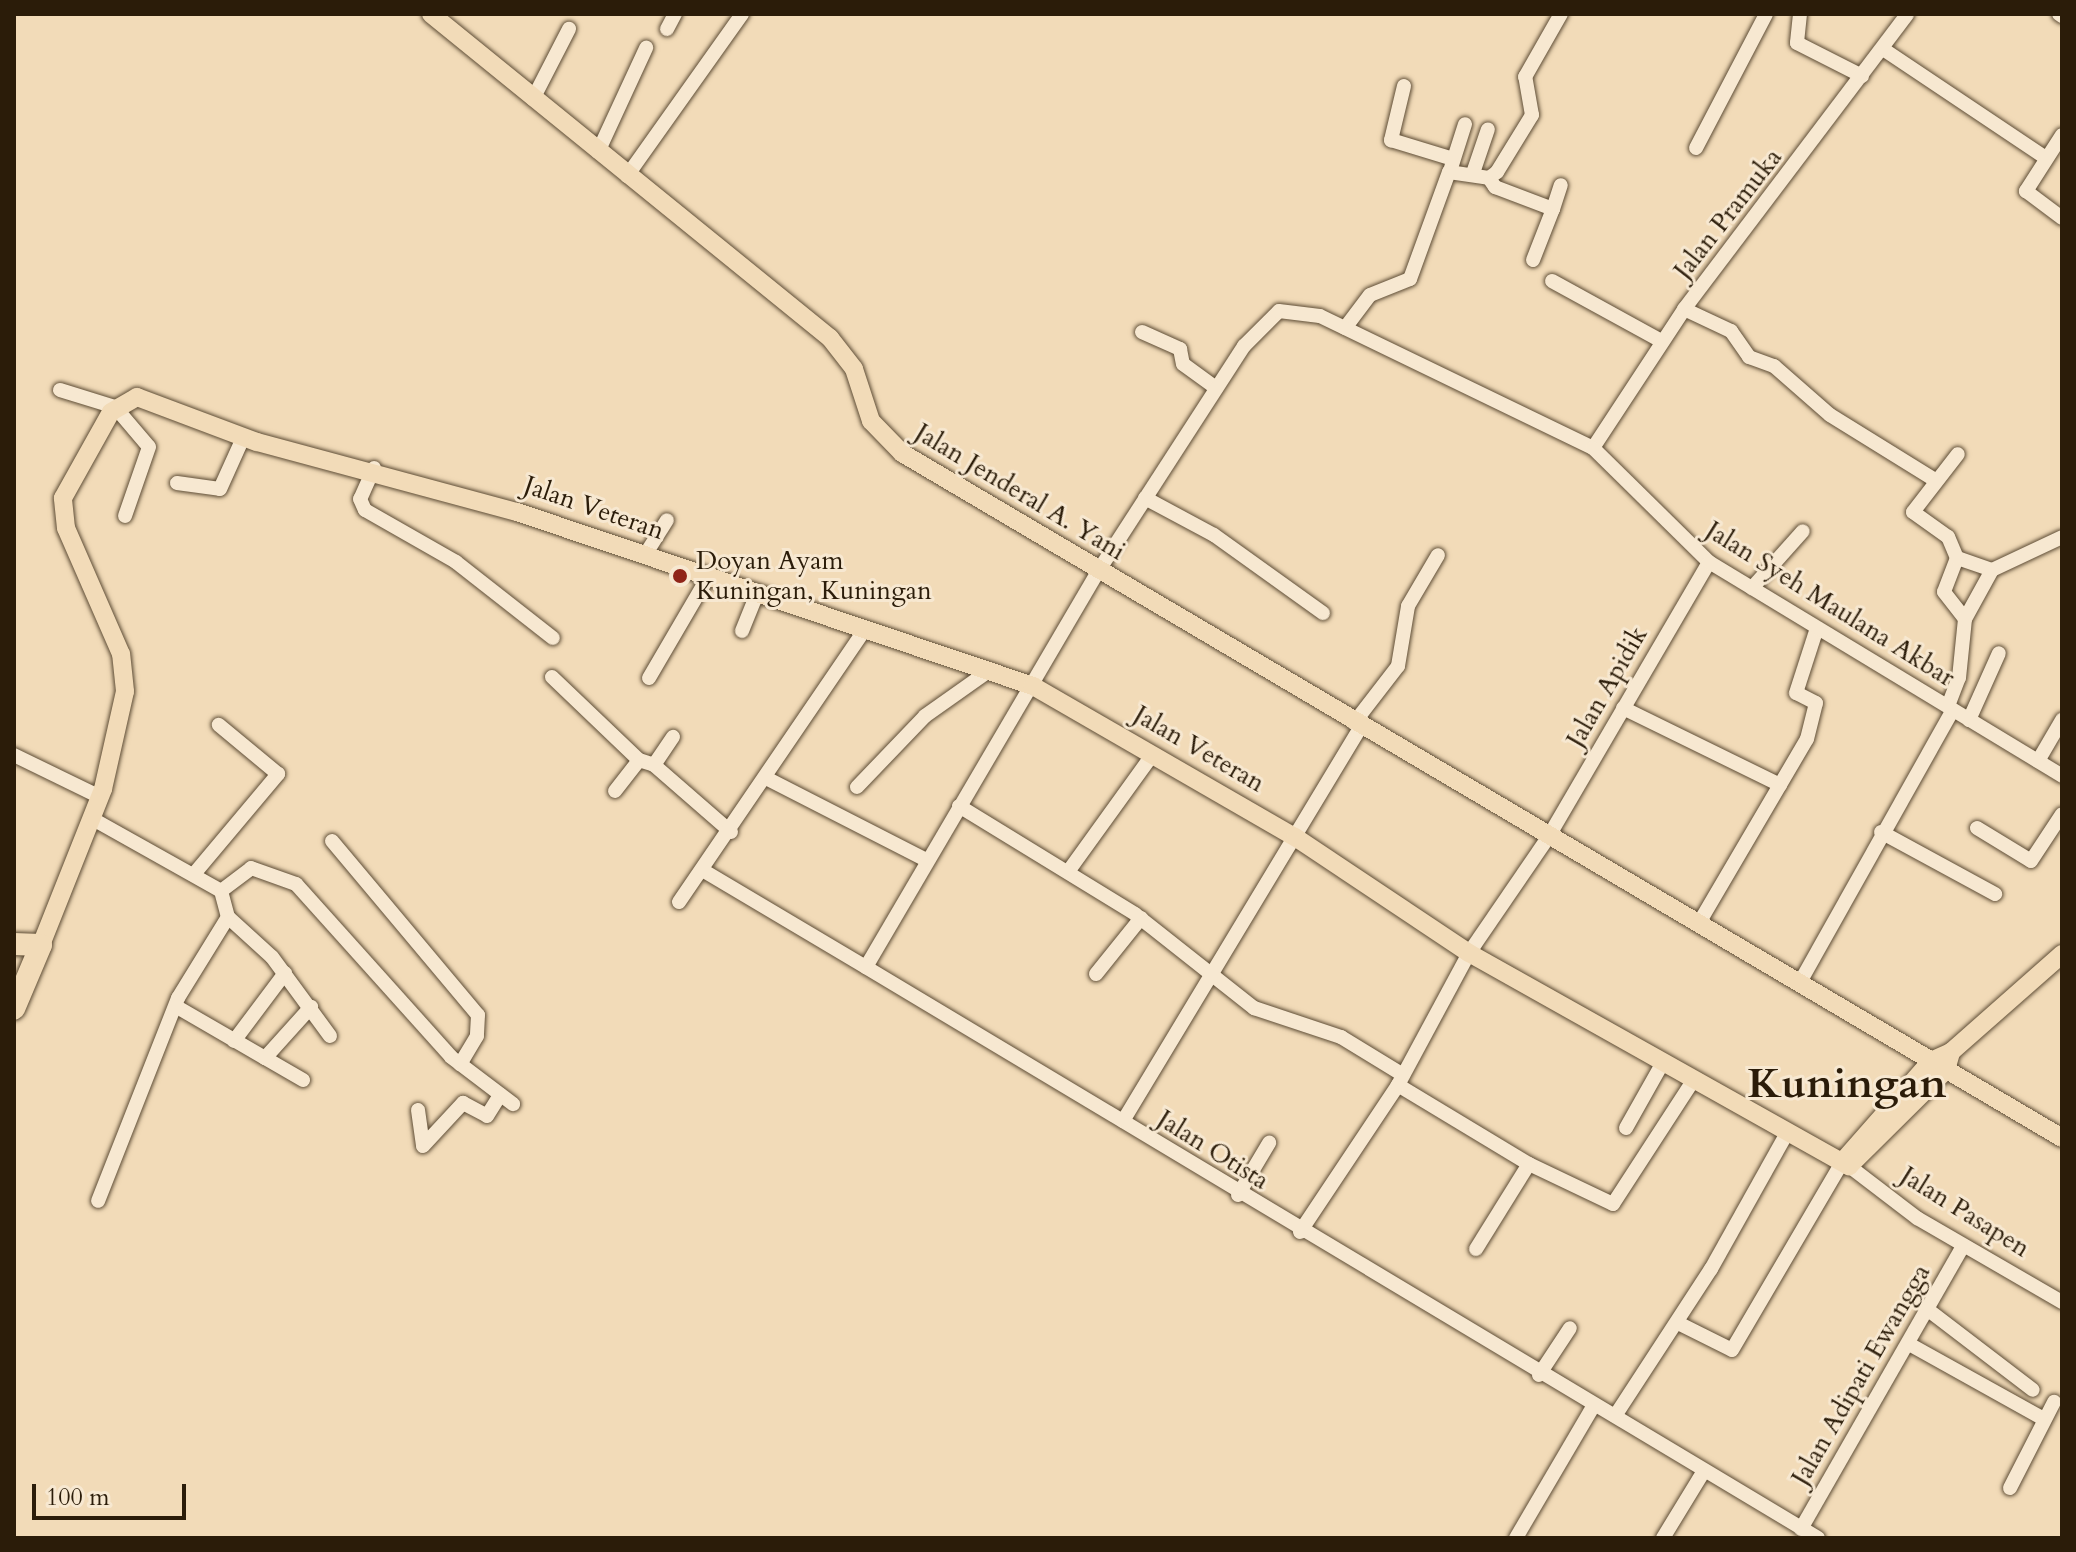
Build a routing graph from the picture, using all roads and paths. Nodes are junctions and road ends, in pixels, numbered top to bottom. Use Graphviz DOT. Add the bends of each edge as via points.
graph roads {
  1 [pos="431,14"];
  2 [pos="675,14"];
  3 [pos="742,14"];
  4 [pos="1561,14"];
  5 [pos="1766,14"];
  6 [pos="1800,14"];
  7 [pos="1907,14"];
  8 [pos="569,29"];
  9 [pos="667,29"];
  10 [pos="646,48"];
  11 [pos="1883,49"];
  12 [pos="1862,76"];
  13 [pos="1404,86"];
  14 [pos="533,99"];
  15 [pos="1465,124"];
  16 [pos="1488,129"];
  17 [pos="2062,135"];
  18 [pos="1696,148"];
  19 [pos="598,152"];
  20 [pos="2046,158"];
  21 [pos="1451,165"];
  22 [pos="1473,173"];
  23 [pos="627,176"];
  24 [pos="1489,178"];
  25 [pos="1561,185"];
  26 [pos="1553,209"];
  27 [pos="2062,218"];
  28 [pos="1533,260"];
  29 [pos="1552,281"];
  30 [pos="1684,309"];
  31 [pos="1345,328"];
  32 [pos="1142,332"];
  33 [pos="1661,341"];
  34 [pos="1216,388"];
  35 [pos="60,390"];
  36 [pos="113,410"];
  37 [pos="243,438"];
  38 [pos="1593,448"];
  39 [pos="1958,454"];
  40 [pos="374,468"];
  41 [pos="1935,480"];
  42 [pos="177,483"];
  43 [pos="1145,498"];
  44 [pos="125,516"];
  45 [pos="667,520"];
  46 [pos="1803,531"];
  47 [pos="2061,537"];
  48 [pos="645,555"];
  49 [pos="1438,555"];
  50 [pos="1957,558"];
  51 [pos="1709,562"];
  52 [pos="1099,570"];
  53 [pos="1992,570"];
  54 [pos="708,577"];
  55 [pos="1752,588"];
  56 [pos="757,594"];
  57 [pos="1323,613"];
  58 [pos="1965,619"];
  59 [pos="1817,628"];
  60 [pos="865,629"];
  61 [pos="742,631"];
  62 [pos="553,638"];
  63 [pos="1999,653"];
  64 [pos="990,670"];
  65 [pos="552,677"];
  66 [pos="649,678"];
  67 [pos="1033,686"];
  68 [pos="1623,708"];
  69 [pos="1950,708"];
  70 [pos="1969,720"];
  71 [pos="2062,720"];
  72 [pos="219,725"];
  73 [pos="1357,725"];
  74 [pos="673,737"];
  75 [pos="1153,754"];
  76 [pos="14,755"];
  77 [pos="639,760"];
  78 [pos="2038,761"];
  79 [pos="654,765"];
  80 [pos="2062,776"];
  81 [pos="766,778"];
  82 [pos="1780,785"];
  83 [pos="857,787"];
  84 [pos="615,791"];
  85 [pos="100,797"];
  86 [pos="959,806"];
  87 [pos="2062,814"];
  88 [pos="91,818"];
  89 [pos="1977,828"];
  90 [pos="731,832"];
  91 [pos="1881,832"];
  92 [pos="1549,836"];
  93 [pos="1295,837"];
  94 [pos="332,841"];
  95 [pos="926,860"];
  96 [pos="1070,869"];
  97 [pos="704,871"];
  98 [pos="194,874"];
  99 [pos="221,891"];
  100 [pos="1995,894"];
  101 [pos="679,902"];
  102 [pos="228,917"];
  103 [pos="1141,918"];
  104 [pos="1699,923"];
  105 [pos="14,944"];
  106 [pos="41,945"];
  107 [pos="1469,953"];
  108 [pos="2062,954"];
  109 [pos="21,964"];
  110 [pos="866,967"];
  111 [pos="285,973"];
  112 [pos="1096,974"];
  113 [pos="1209,980"];
  114 [pos="1799,984"];
  115 [pos="177,1007"];
  116 [pos="311,1007"];
  117 [pos="14,1009"];
  118 [pos="330,1036"];
  119 [pos="234,1041"];
  120 [pos="265,1058"];
  121 [pos="1943,1061"];
  122 [pos="460,1064"];
  123 [pos="1662,1064"];
  124 [pos="1399,1079"];
  125 [pos="303,1080"];
  126 [pos="1693,1081"];
  127 [pos="500,1095"];
  128 [pos="513,1104"];
  129 [pos="418,1110"];
  130 [pos="1123,1121"];
  131 [pos="1626,1128"];
  132 [pos="1787,1133"];
  133 [pos="2062,1138"];
  134 [pos="1269,1143"];
  135 [pos="1529,1164"];
  136 [pos="1846,1164"];
  137 [pos="1238,1195"];
  138 [pos="98,1201"];
  139 [pos="1300,1232"];
  140 [pos="1963,1246"];
  141 [pos="1476,1249"];
  142 [pos="2062,1302"];
  143 [pos="1927,1309"];
  144 [pos="1678,1323"];
  145 [pos="1570,1328"];
  146 [pos="1909,1344"];
  147 [pos="1539,1375"];
  148 [pos="2033,1390"];
  149 [pos="2059,1400"];
  150 [pos="1593,1407"];
  151 [pos="1615,1416"];
  152 [pos="2044,1419"];
  153 [pos="1702,1474"];
  154 [pos="2010,1488"];
  155 [pos="1801,1529"];
  156 [pos="1516,1538"];
  157 [pos="1663,1538"];
  158 [pos="1818,1538"];
  1 -- 14 [label="main road, Jalan Jenderal A. Yani"];
  2 -- 9 [label="street"];
  3 -- 23 [label="street"];
  4 -- 24 [label="street" via="1525,77 1532,115"];
  5 -- 18 [label="street"];
  6 -- 12 [label="street" via="1797,43"];
  7 -- 11 [label="street, Jalan Pramuka"];
  8 -- 14 [label="street"];
  10 -- 19 [label="street"];
  11 -- 12 [label="street, Jalan Pramuka"];
  11 -- 20 [label="street"];
  12 -- 30 [label="street, Jalan Pramuka"];
  13 -- 21 [label="street" via="1390,138"];
  14 -- 19 [label="main road, Jalan Jenderal A. Yani"];
  15 -- 21 [label="street"];
  16 -- 22 [label="street"];
  17 -- 20 [label="street"];
  19 -- 23 [label="main road, Jalan Jenderal A. Yani"];
  20 -- 27 [label="street" via="2026,191"];
  21 -- 22 [label="street"];
  21 -- 31 [label="street" via="1410,279 1370,295"];
  22 -- 24 [label="street"];
  23 -- 52 [label="main road, Jalan Jenderal A. Yani" via="843,352 882,437"];
  24 -- 26 [label="street" via="1495,187"];
  25 -- 26 [label="street"];
  26 -- 28 [label="street"];
  29 -- 33 [label="street"];
  30 -- 33 [label="street, Jalan Pramuka"];
  30 -- 41 [label="street" via="1731,331 1749,357 1774,366 1830,415"];
  31 -- 34 [label="street, Jalan Syeh Maulana Akbar" via="1287,310 1268,315"];
  31 -- 38 [label="street, Jalan Syeh Maulana Akbar"];
  32 -- 34 [label="street" via="1180,349 1183,364"];
  33 -- 38 [label="street, Jalan Pramuka"];
  34 -- 43 [label="street, Jalan Syeh Maulana Akbar"];
  35 -- 36 [label="street"];
  36 -- 37 [label="main road, Jalan Veteran" via="151,399"];
  36 -- 44 [label="street" via="149,447"];
  36 -- 85 [label="main road" via="63,498 66,528 124,677 123,709"];
  37 -- 40 [label="main road, Jalan Veteran"];
  37 -- 42 [label="street" via="220,489"];
  38 -- 51 [label="street, Jalan Syeh Maulana Akbar"];
  39 -- 41 [label="street"];
  40 -- 48 [label="main road, Jalan Veteran"];
  40 -- 62 [label="street" via="360,499 365,510 456,562"];
  41 -- 50 [label="street" via="1913,512 1948,537"];
  43 -- 52 [label="street, Jalan Syeh Maulana Akbar"];
  43 -- 57 [label="street" via="1214,535"];
  45 -- 48 [label="street"];
  46 -- 55 [label="street"];
  47 -- 53 [label="street"];
  48 -- 54 [label="main road, Jalan Veteran"];
  49 -- 73 [label="street" via="1408,606 1398,666"];
  50 -- 53 [label="street"];
  50 -- 58 [label="street" via="1944,587"];
  51 -- 55 [label="street, Jalan Syeh Maulana Akbar"];
  51 -- 68 [label="street, Jalan Apidik"];
  52 -- 67 [label="street, Jalan Syeh Maulana Akbar"];
  52 -- 73 [label="main road, Jalan Jenderal A. Yani"];
  53 -- 58 [label="street"];
  54 -- 56 [label="main road, Jalan Veteran"];
  54 -- 66 [label="street"];
  55 -- 59 [label="street, Jalan Syeh Maulana Akbar"];
  56 -- 60 [label="main road, Jalan Veteran"];
  56 -- 61 [label="street"];
  58 -- 69 [label="street"];
  59 -- 69 [label="street, Jalan Syeh Maulana Akbar"];
  59 -- 82 [label="street" via="1796,693 1816,703 1815,716"];
  60 -- 64 [label="main road, Jalan Veteran"];
  60 -- 81 [label="street"];
  63 -- 70 [label="street"];
  64 -- 67 [label="main road, Jalan Veteran"];
  64 -- 83 [label="street" via="925,716"];
  65 -- 77 [label="street"];
  67 -- 75 [label="main road, Jalan Veteran"];
  67 -- 86 [label="street"];
  68 -- 82 [label="street"];
  68 -- 92 [label="street, Jalan Apidik"];
  69 -- 70 [label="street, Jalan Syeh Maulana Akbar"];
  69 -- 91 [label="street"];
  70 -- 78 [label="street, Jalan Syeh Maulana Akbar"];
  71 -- 78 [label="street"];
  72 -- 98 [label="street" via="278,774"];
  73 -- 92 [label="main road, Jalan Jenderal A. Yani"];
  73 -- 93 [label="street"];
  74 -- 79 [label="street"];
  75 -- 93 [label="main road, Jalan Veteran"];
  75 -- 96 [label="street"];
  76 -- 85 [label="street"];
  77 -- 79 [label="street"];
  77 -- 84 [label="street"];
  78 -- 80 [label="street, Jalan Syeh Maulana Akbar"];
  79 -- 90 [label="street"];
  81 -- 90 [label="street"];
  81 -- 95 [label="street"];
  82 -- 104 [label="street"];
  85 -- 88 [label="main road"];
  86 -- 95 [label="street"];
  86 -- 96 [label="street"];
  87 -- 89 [label="street" via="2031,861"];
  88 -- 98 [label="street"];
  88 -- 106 [label="main road"];
  90 -- 97 [label="street"];
  91 -- 100 [label="street"];
  91 -- 114 [label="street"];
  92 -- 104 [label="main road, Jalan Jenderal A. Yani"];
  92 -- 107 [label="street, Jalan Apidik"];
  93 -- 107 [label="main road, Jalan Veteran"];
  93 -- 113 [label="street"];
  94 -- 122 [label="street" via="478,1015 477,1036"];
  95 -- 110 [label="street"];
  96 -- 103 [label="street"];
  97 -- 101 [label="street"];
  97 -- 110 [label="street, Jalan Otista"];
  98 -- 99 [label="street"];
  99 -- 102 [label="street"];
  99 -- 122 [label="street" via="251,868 296,884"];
  102 -- 111 [label="street"];
  102 -- 115 [label="street"];
  103 -- 112 [label="street"];
  103 -- 113 [label="street"];
  104 -- 114 [label="main road, Jalan Jenderal A. Yani"];
  105 -- 106 [label="highway"];
  106 -- 109 [label="highway"];
  107 -- 123 [label="main road, Jalan Veteran"];
  107 -- 124 [label="street, Jalan Apidik"];
  108 -- 121 [label="main road"];
  109 -- 117 [label="highway"];
  110 -- 130 [label="street, Jalan Otista"];
  111 -- 116 [label="street"];
  111 -- 119 [label="street"];
  113 -- 124 [label="street" via="1270,1016 1341,1037"];
  113 -- 130 [label="street"];
  114 -- 121 [label="main road, Jalan Jenderal A. Yani"];
  115 -- 119 [label="street"];
  115 -- 138 [label="street"];
  116 -- 118 [label="street"];
  116 -- 120 [label="street"];
  119 -- 120 [label="street"];
  120 -- 125 [label="street"];
  121 -- 133 [label="main road, Jalan Jenderal A. Yani"];
  121 -- 136 [label="main road"];
  122 -- 127 [label="street"];
  123 -- 126 [label="main road, Jalan Veteran"];
  123 -- 131 [label="street"];
  124 -- 135 [label="street"];
  124 -- 139 [label="street, Jalan Apidik"];
  126 -- 132 [label="main road, Jalan Veteran"];
  126 -- 135 [label="street" via="1620,1202 1602,1201"];
  127 -- 128 [label="street"];
  127 -- 129 [label="street" via="487,1116 463,1103 423,1146"];
  130 -- 137 [label="street, Jalan Otista"];
  132 -- 136 [label="main road, Jalan Veteran"];
  132 -- 144 [label="street"];
  134 -- 137 [label="street"];
  135 -- 141 [label="street"];
  136 -- 140 [label="street, Jalan Pasapen"];
  136 -- 144 [label="street" via="1732,1350"];
  137 -- 139 [label="street, Jalan Otista"];
  139 -- 147 [label="street, Jalan Otista"];
  140 -- 142 [label="street, Jalan Pasapen"];
  140 -- 143 [label="street, Jalan Adipati Ewangga"];
  143 -- 146 [label="street, Jalan Adipati Ewangga"];
  143 -- 148 [label="street"];
  144 -- 151 [label="street"];
  145 -- 147 [label="street"];
  146 -- 152 [label="street"];
  146 -- 155 [label="street, Jalan Adipati Ewangga"];
  147 -- 150 [label="street, Jalan Otista"];
  149 -- 152 [label="street"];
  150 -- 151 [label="street, Jalan Otista"];
  150 -- 156 [label="street"];
  151 -- 153 [label="street, Jalan Otista"];
  152 -- 154 [label="street"];
  153 -- 155 [label="street, Jalan Otista"];
  153 -- 157 [label="street"];
  155 -- 158 [label="street, Jalan Otista"];
}
